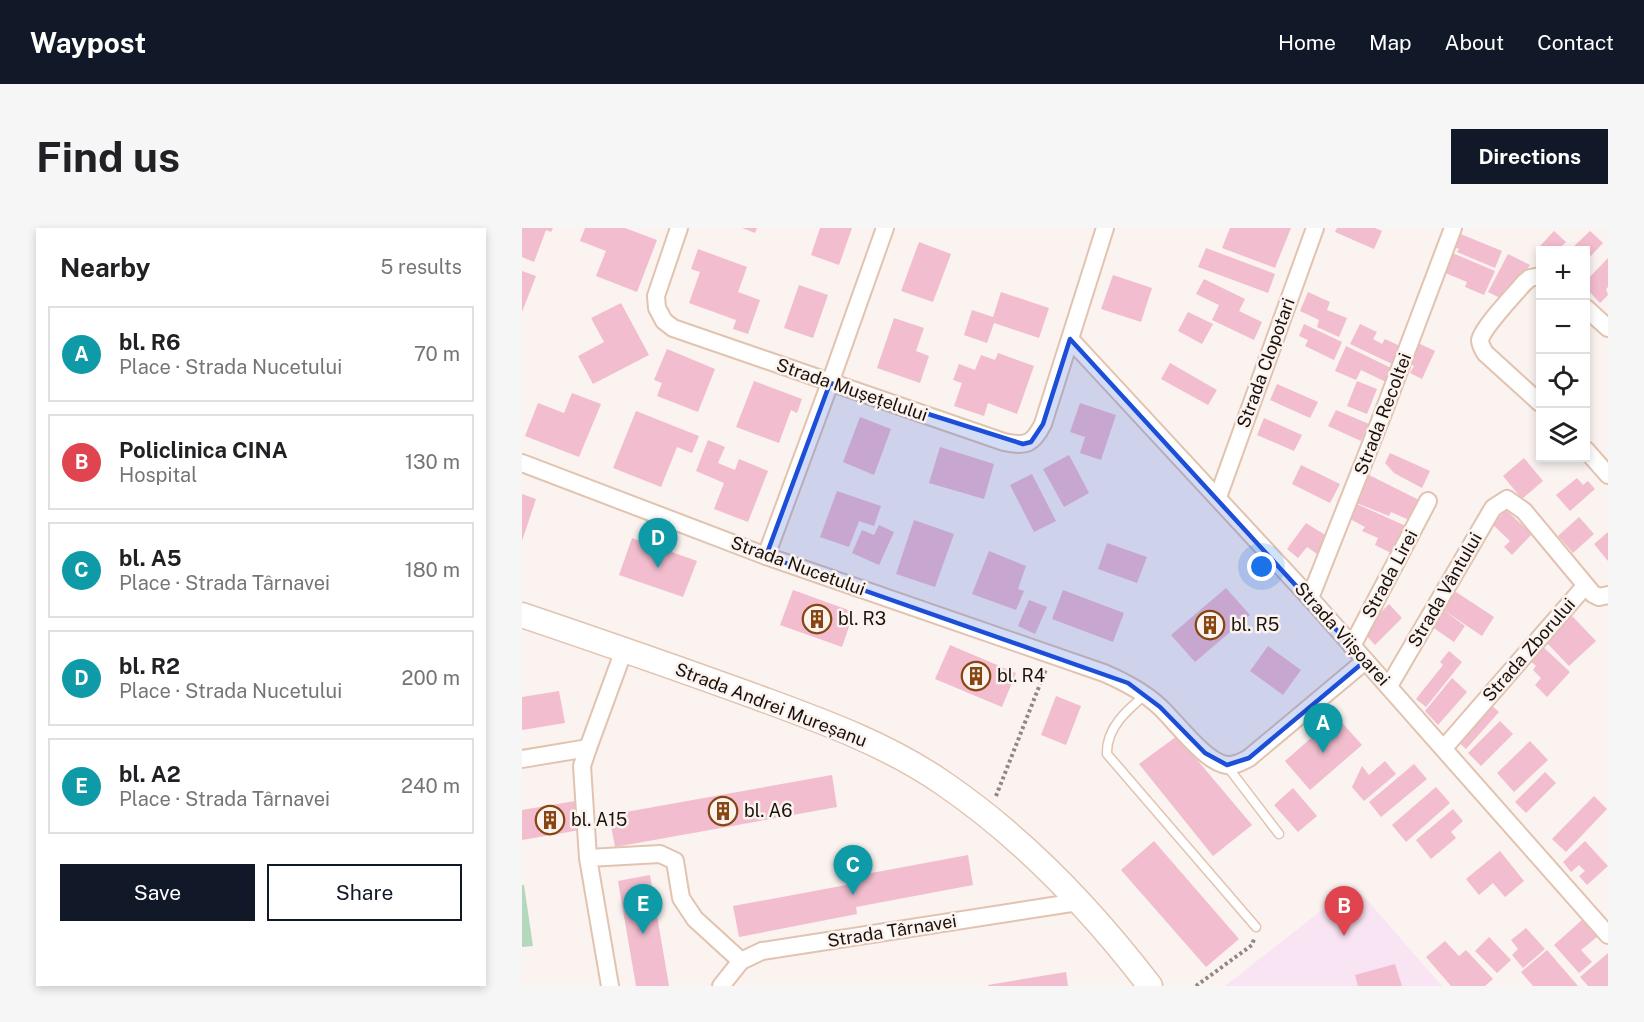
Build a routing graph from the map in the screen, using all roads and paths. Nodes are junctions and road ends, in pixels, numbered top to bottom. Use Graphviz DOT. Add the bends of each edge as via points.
graph roads {
  1 [pos="679,228"];
  2 [pos="885,228"];
  3 [pos="1105,228"];
  4 [pos="1315,228"];
  5 [pos="1453,228"];
  6 [pos="1536,277"];
  7 [pos="1590,312"];
  8 [pos="1608,328"];
  9 [pos="1070,339"];
  10 [pos="830,382"];
  11 [pos="1536,399"];
  12 [pos="1590,455"];
  13 [pos="522,463"];
  14 [pos="1608,475"];
  15 [pos="1218,497"];
  16 [pos="1507,499"];
  17 [pos="1428,501"];
  18 [pos="766,556"];
  19 [pos="1585,586"];
  20 [pos="1608,596"];
  21 [pos="1310,598"];
  22 [pos="522,615"];
  23 [pos="1352,645"];
  24 [pos="624,650"];
  25 [pos="1052,654"];
  26 [pos="1365,661"];
  27 [pos="1389,686"];
  28 [pos="1145,695"];
  29 [pos="588,748"];
  30 [pos="1444,748"];
  31 [pos="522,759"];
  32 [pos="1227,765"];
  33 [pos="988,817"];
  34 [pos="1280,834"];
  35 [pos="588,858"];
  36 [pos="1078,902"];
  37 [pos="1256,927"];
  38 [pos="1608,935"];
  39 [pos="741,961"];
  40 [pos="610,986"];
  41 [pos="721,986"];
  42 [pos="1150,986"];
  43 [pos="1196,986"];
  1 -- 10 [label="street, Strada Mușețelului" via="656,296 664,321 673,328"];
  2 -- 10 [label="street"];
  3 -- 9 [label="street"];
  4 -- 15 [label="street, Strada Clopotari"];
  5 -- 21 [label="street, Strada Recoltei"];
  6 -- 11 [label="street" via="1517,291 1480,339 1485,353"];
  7 -- 8 [label="street"];
  9 -- 10 [label="street, Strada Mușețelului" via="1043,424 1031,442 1023,444 1004,442"];
  9 -- 15 [label="street, Strada Viișoarei"];
  10 -- 18 [label="street"];
  12 -- 14 [label="street"];
  13 -- 18 [label="street, Strada Nucetului"];
  15 -- 21 [label="street, Strada Viișoarei"];
  16 -- 19 [label="street, Strada Zborului" via="1524,511"];
  16 -- 27 [label="street, Strada Vântului" via="1493,508"];
  17 -- 23 [label="street, Strada Lirei"];
  18 -- 25 [label="street, Strada Nucetului"];
  19 -- 20 [label="street" via="1599,597"];
  19 -- 30 [label="street, Strada Zborului"];
  21 -- 23 [label="street, Strada Viișoarei"];
  22 -- 24 [label="street, Strada Andrei Mureșanu"];
  23 -- 26 [label="street, Strada Viișoarei"];
  24 -- 29 [label="street"];
  24 -- 33 [label="street, Strada Andrei Mureșanu" via="837,726 942,782"];
  25 -- 28 [label="street, Strada Nucetului" via="1104,673"];
  25 -- 33 [label="path"];
  26 -- 27 [label="street, Strada Viișoarei"];
  26 -- 32 [label="street" via="1249,758"];
  27 -- 30 [label="street, Strada Viișoarei"];
  28 -- 32 [label="street, Strada Nucetului" via="1205,753"];
  28 -- 37 [label="lane" via="1115,725 1106,744 1107,754"];
  29 -- 31 [label="street"];
  29 -- 35 [label="street" via="582,766"];
  30 -- 38 [label="street, Strada Viișoarei"];
  32 -- 34 [label="lane"];
  33 -- 36 [label="street, Strada Andrei Mureșanu"];
  35 -- 39 [label="street" via="660,854 675,861 681,898 690,912"];
  35 -- 40 [label="street"];
  36 -- 39 [label="street, Strada Târnavei" via="762,951"];
  36 -- 42 [label="street, Strada Andrei Mureșanu"];
  37 -- 43 [label="path" via="1252,945"];
  39 -- 41 [label="street, Strada Târnavei"];
}
